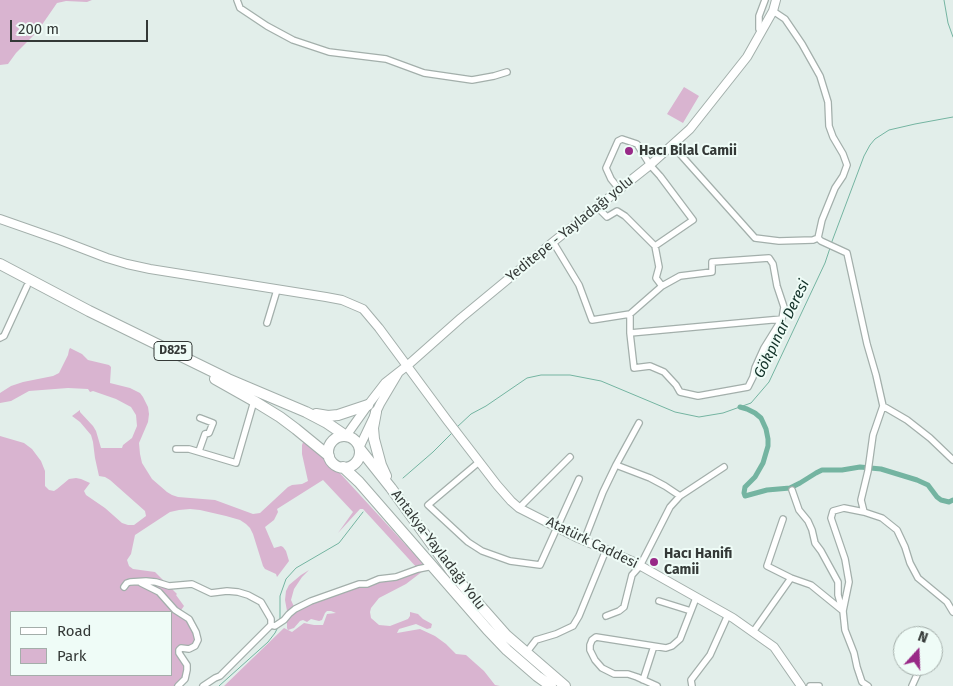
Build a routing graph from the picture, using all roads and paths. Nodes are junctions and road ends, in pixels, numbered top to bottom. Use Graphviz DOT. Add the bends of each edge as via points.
graph roads {
  1 [pos="236,0"];
  2 [pos="765,0"];
  3 [pos="776,0"];
  4 [pos="773,11"];
  5 [pos="761,32"];
  6 [pos="507,72"];
  7 [pos="672,145"];
  8 [pos="650,165"];
  9 [pos="619,188"];
  10 [pos="595,208"];
  11 [pos="0,219"];
  12 [pos="819,240"];
  13 [pos="553,242"];
  14 [pos="655,246"];
  15 [pos="0,264"];
  16 [pos="0,271"];
  17 [pos="27,286"];
  18 [pos="662,286"];
  19 [pos="277,290"];
  20 [pos="630,314"];
  21 [pos="782,319"];
  22 [pos="267,323"];
  23 [pos="630,333"];
  24 [pos="0,338"];
  25 [pos="408,365"];
  26 [pos="399,372"];
  27 [pos="254,401"];
  28 [pos="368,404"];
  29 [pos="883,406"];
  30 [pos="306,412"];
  31 [pos="376,412"];
  32 [pos="200,418"];
  33 [pos="639,423"];
  34 [pos="346,436"];
  35 [pos="360,448"];
  36 [pos="176,449"];
  37 [pos="199,451"];
  38 [pos="329,456"];
  39 [pos="570,456"];
  40 [pos="953,460"];
  41 [pos="479,462"];
  42 [pos="616,465"];
  43 [pos="343,467"];
  44 [pos="724,467"];
  45 [pos="579,479"];
  46 [pos="391,488"];
  47 [pos="792,490"];
  48 [pos="680,496"];
  49 [pos="519,508"];
  50 [pos="864,512"];
  51 [pos="783,519"];
  52 [pos="557,527"];
  53 [pos="584,540"];
  54 [pos="606,550"];
  55 [pos="433,566"];
  56 [pos="640,566"];
  57 [pos="790,578"];
  58 [pos="134,582"];
  59 [pos="124,587"];
  60 [pos="696,598"];
  61 [pos="659,601"];
  62 [pos="842,610"];
  63 [pos="691,611"];
  64 [pos="953,612"];
  65 [pos="728,615"];
  66 [pos="606,616"];
  67 [pos="273,626"];
  68 [pos="753,632"];
  69 [pos="654,646"];
  70 [pos="526,653"];
  71 [pos="643,680"];
  72 [pos="178,686"];
  73 [pos="202,686"];
  74 [pos="551,686"];
  75 [pos="565,686"];
  76 [pos="657,686"];
  77 [pos="692,686"];
  78 [pos="801,686"];
  79 [pos="810,686"];
  80 [pos="819,686"];
  81 [pos="868,686"];
  1 -- 6 [label="street" via="240,8 267,26 293,40 329,52 386,59 424,74 472,80"];
  2 -- 5 [label="street" via="759,16"];
  3 -- 4 [label="main road, Yeditepe - Yayladağı yolu"];
  4 -- 5 [label="main road, Yeditepe - Yayladağı yolu"];
  4 -- 12 [label="street" via="785,19 820,76 828,102 829,126 844,154 843,176 822,220"];
  5 -- 7 [label="main road, Yeditepe - Yayladağı yolu" via="747,58 690,129"];
  7 -- 8 [label="main road, Yeditepe - Yayladağı yolu"];
  7 -- 12 [label="street" via="755,238"];
  8 -- 9 [label="main road, Yeditepe - Yayladağı yolu"];
  8 -- 9 [label="street" via="637,144 622,139 618,141 606,168"];
  8 -- 14 [label="street" via="693,220"];
  9 -- 10 [label="main road, Yeditepe - Yayladağı yolu"];
  10 -- 13 [label="main road, Yeditepe - Yayladağı yolu"];
  10 -- 14 [label="street" via="607,216 617,211 625,216"];
  11 -- 19 [label="main road, Atatürk Caddesi" via="127,264"];
  12 -- 29 [label="street" via="847,252"];
  13 -- 20 [label="street" via="579,285 592,320"];
  13 -- 25 [label="main road, Yeditepe - Yayladağı yolu"];
  14 -- 18 [label="street" via="659,266 656,278"];
  15 -- 30 [label="highway, D825" via="228,379"];
  16 -- 17 [label="highway, D825"];
  17 -- 24 [label="street" via="4,336"];
  17 -- 27 [label="highway, D825"];
  18 -- 20 [label="street"];
  18 -- 21 [label="street" via="680,276 712,272 712,262 769,258 784,307"];
  19 -- 22 [label="street"];
  19 -- 25 [label="main road, Atatürk Caddesi" via="342,300 363,309"];
  20 -- 23 [label="street"];
  21 -- 23 [label="street"];
  21 -- 23 [label="street" via="764,348 748,387 698,396 680,392 664,372 650,366 634,368"];
  25 -- 26 [label="main road, Yeditepe - Yayladağı yolu"];
  25 -- 41 [label="main road, Atatürk Caddesi"];
  26 -- 28 [label="main road, Yeditepe - Yayladağı yolu"];
  26 -- 31 [label="main road, Yeditepe - Yayladağı yolu"];
  27 -- 37 [label="street" via="236,463"];
  27 -- 38 [label="highway, D825"];
  28 -- 30 [label="highway" via="338,415"];
  28 -- 34 [label="main road, Yeditepe - Yayladağı yolu"];
  29 -- 40 [label="street" via="907,420"];
  29 -- 50 [label="street" via="873,435 862,500"];
  30 -- 34 [label="highway, D825"];
  31 -- 35 [label="main road, Yeditepe - Yayladağı yolu"];
  31 -- 46 [label="highway" via="374,439"];
  32 -- 37 [label="street" via="213,423"];
  33 -- 42 [label="street"];
  34 -- 35 [label="highway" via="356,441"];
  34 -- 38 [label="highway" via="333,441"];
  35 -- 43 [label="highway" via="356,462"];
  35 -- 46 [label="highway, Antakya-Yayladağı Yolu"];
  36 -- 37 [label="street"];
  38 -- 43 [label="highway" via="334,464"];
  39 -- 49 [label="street"];
  41 -- 49 [label="main road, Atatürk Caddesi"];
  41 -- 52 [label="street" via="428,505 468,542 510,561 540,565"];
  42 -- 48 [label="street" via="650,478"];
  42 -- 53 [label="street"];
  43 -- 55 [label="highway, Antakya-Yayladağı Yolu"];
  44 -- 48 [label="street"];
  45 -- 52 [label="street"];
  46 -- 70 [label="highway, Antakya-Yayladağı Yolu" via="468,592"];
  47 -- 62 [label="street" via="815,543 838,582"];
  48 -- 56 [label="street" via="670,507"];
  49 -- 52 [label="main road, Atatürk Caddesi"];
  50 -- 62 [label="street" via="844,508 833,512 831,518 849,582"];
  50 -- 64 [label="street" via="882,518 897,530 918,578 947,602"];
  51 -- 57 [label="street" via="767,566"];
  52 -- 53 [label="main road, Atatürk Caddesi"];
  53 -- 54 [label="main road, Atatürk Caddesi"];
  54 -- 56 [label="main road, Atatürk Caddesi"];
  54 -- 70 [label="street" via="573,626 536,640"];
  55 -- 67 [label="street" via="317,598 295,609"];
  55 -- 74 [label="highway, Antakya-Yayladağı Yolu" via="507,650"];
  56 -- 60 [label="main road, Atatürk Caddesi"];
  56 -- 66 [label="street" via="632,575 624,607"];
  57 -- 62 [label="street" via="811,585"];
  57 -- 68 [label="street"];
  58 -- 59 [label="street"];
  58 -- 67 [label="street" via="168,586 190,584 210,593 242,593 262,604"];
  58 -- 72 [label="street" via="159,592 175,610 189,619 198,637 196,645 179,650 188,670"];
  60 -- 63 [label="street"];
  60 -- 65 [label="main road, Atatürk Caddesi"];
  61 -- 63 [label="street"];
  62 -- 81 [label="street" via="856,667 862,682"];
  63 -- 69 [label="street" via="675,644 666,648"];
  65 -- 68 [label="main road, Atatürk Caddesi"];
  65 -- 77 [label="street" via="710,655 691,680"];
  67 -- 73 [label="street" via="220,676"];
  68 -- 78 [label="main road, Atatürk Caddesi" via="774,647"];
  69 -- 71 [label="street"];
  69 -- 71 [label="street" via="596,637 590,645 595,660 602,668"];
  70 -- 75 [label="highway, Antakya-Yayladağı Yolu"];
  71 -- 76 [label="street"];
  79 -- 80 [label="street"];
}
